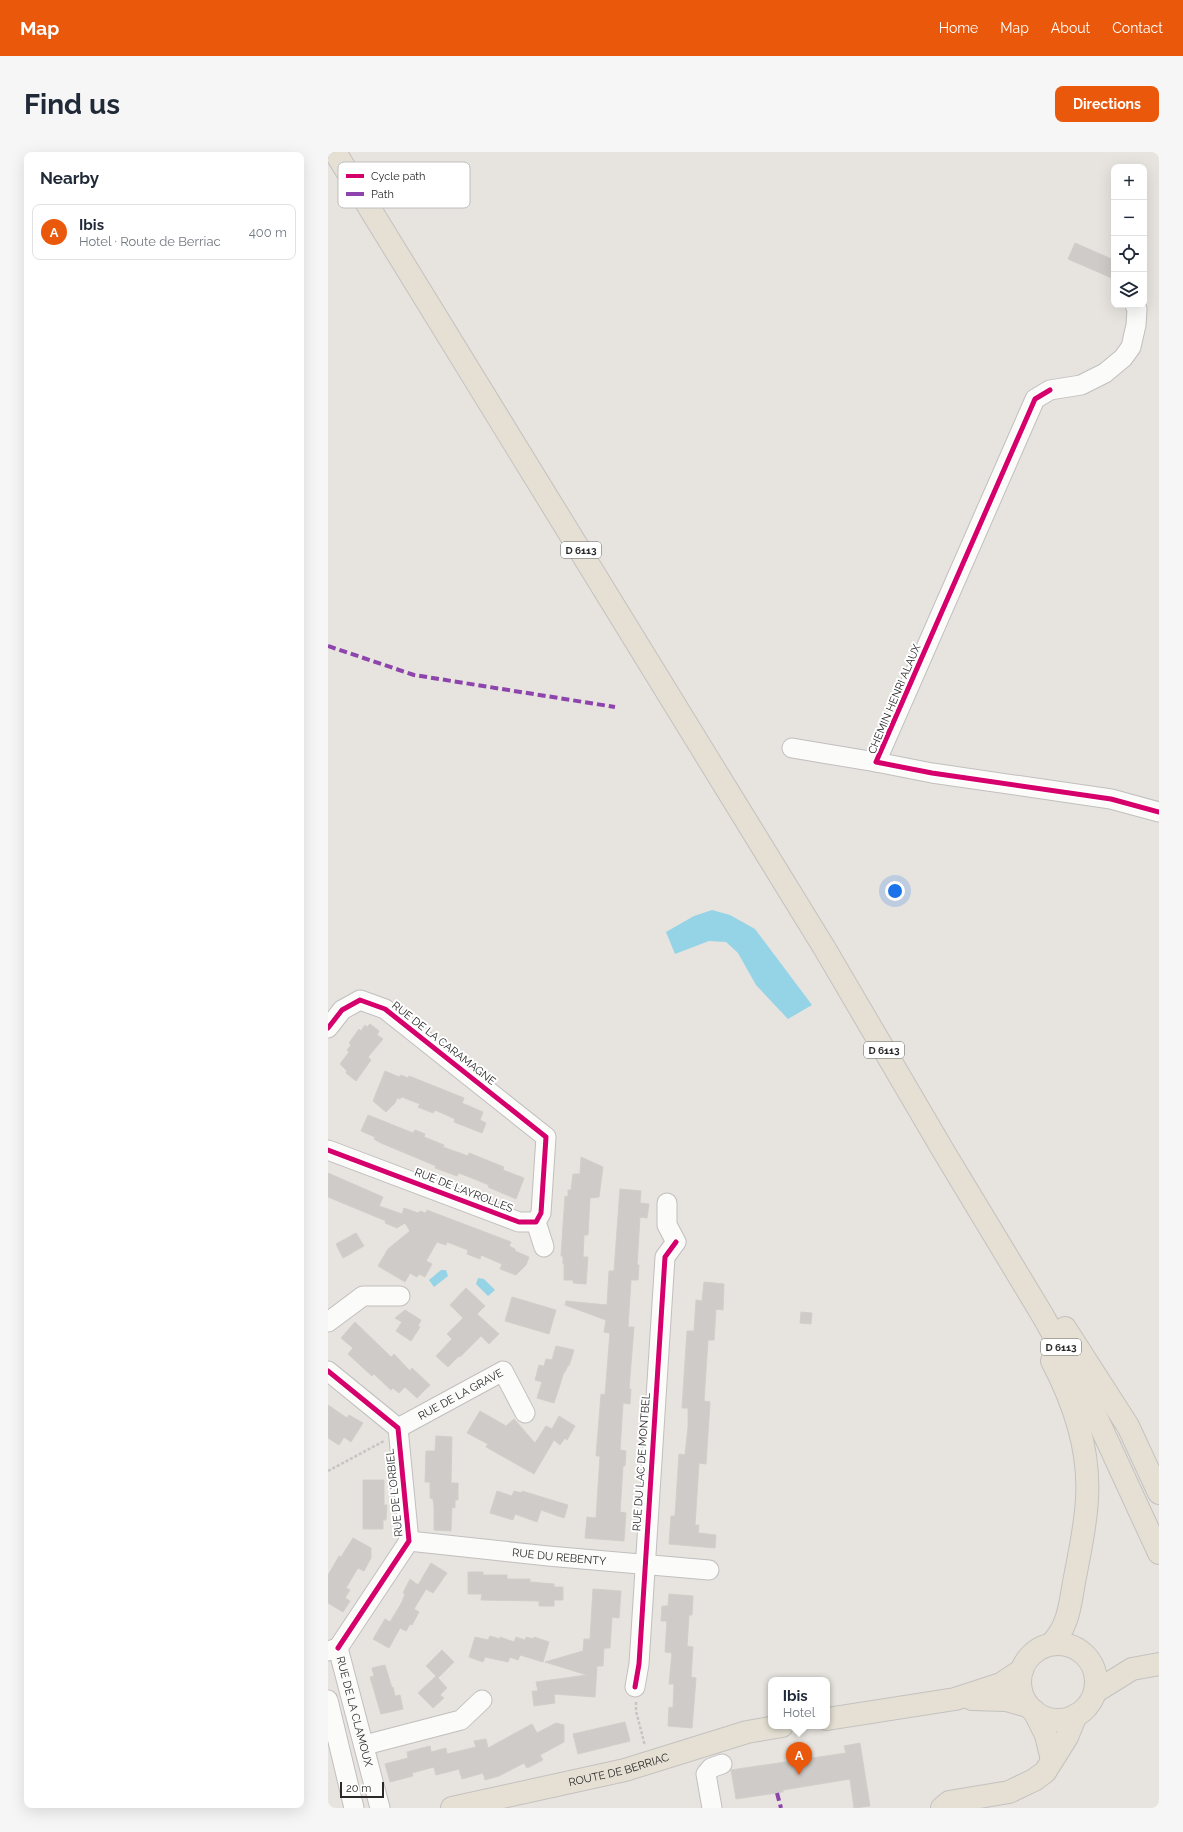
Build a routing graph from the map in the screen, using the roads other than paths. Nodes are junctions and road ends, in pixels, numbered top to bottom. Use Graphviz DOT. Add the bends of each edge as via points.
graph roads {
  1 [pos="335,152"];
  2 [pos="341,162"];
  3 [pos="369,208"];
  4 [pos="1136,308"];
  5 [pos="792,748"];
  6 [pos="876,762"];
  7 [pos="1159,812"];
  8 [pos="825,949"];
  9 [pos="328,1028"];
  10 [pos="328,1150"];
  11 [pos="944,1152"];
  12 [pos="667,1203"];
  13 [pos="536,1222"];
  14 [pos="544,1247"];
  15 [pos="400,1296"];
  16 [pos="1052,1308"];
  17 [pos="328,1322"];
  18 [pos="328,1372"];
  19 [pos="525,1413"];
  20 [pos="398,1431"];
  21 [pos="1159,1493"];
  22 [pos="1159,1521"];
  23 [pos="409,1541"];
  24 [pos="1159,1553"];
  25 [pos="644,1564"];
  26 [pos="709,1570"];
  27 [pos="1051,1644"];
  28 [pos="333,1649"];
  29 [pos="1088,1659"];
  30 [pos="1159,1664"];
  31 [pos="1132,1669"];
  32 [pos="1022,1670"];
  33 [pos="635,1687"];
  34 [pos="1095,1692"];
  35 [pos="955,1699"];
  36 [pos="328,1700"];
  37 [pos="482,1700"];
  38 [pos="1031,1708"];
  39 [pos="1076,1715"];
  40 [pos="830,1719"];
  41 [pos="768,1728"];
  42 [pos="365,1745"];
  43 [pos="1052,1760"];
  44 [pos="722,1764"];
  45 [pos="354,1808"];
  46 [pos="380,1808"];
  47 [pos="452,1808"];
  48 [pos="712,1808"];
  49 [pos="942,1808"];
  1 -- 2 [label="main road, D 6113"];
  3 -- 8 [label="main road, D 6113"];
  4 -- 6 [label="street, CHEMIN HENRI ALAUX" via="1136,326 1131,347 1123,358 1105,373 1081,385 1050,390 1035,399"];
  5 -- 6 [label="street"];
  6 -- 7 [label="street, CHEMIN HENRI ALAUX" via="932,773 1111,799"];
  8 -- 11 [label="main road, D 6113"];
  8 -- 16 [label="main road, D 6113" via="962,1158"];
  9 -- 13 [label="street, RUE DE LA CARAMAGNE" via="342,1010 360,1000 385,1008 546,1137 541,1213"];
  10 -- 13 [label="street, RUE DE L'AYROLLES" via="519,1222"];
  11 -- 24 [label="main road, D 6113" via="1082,1386"];
  11 -- 27 [label="main road" via="1062,1379 1079,1425 1086,1459 1088,1497 1067,1620 1061,1634"];
  12 -- 25 [label="street, RUE DU LAC DE MONTBEL" via="667,1226 676,1242 665,1257"];
  13 -- 14 [label="street"];
  15 -- 17 [label="street" via="363,1296"];
  16 -- 21 [label="main road" via="1128,1426"];
  16 -- 22 [label="main road, D 6113" via="1102,1401"];
  18 -- 20 [label="street"];
  19 -- 20 [label="street, RUE DE LA GRAVE" via="503,1371"];
  20 -- 23 [label="street, RUE DE L'ORBIEL"];
  23 -- 25 [label="street, RUE DU REBENTY"];
  23 -- 28 [label="street, RUE DE L'ORBIEL"];
  25 -- 26 [label="street, RUE DU REBENTY"];
  25 -- 33 [label="street, RUE DU LAC DE MONTBEL" via="639,1664"];
  27 -- 29 [label="main road" via="1072,1646"];
  27 -- 32 [label="main road" via="1033,1653"];
  28 -- 42 [label="street, RUE DE LA CLAMOUX"];
  29 -- 31 [label="main road"];
  29 -- 34 [label="main road" via="1094,1669"];
  30 -- 31 [label="main road"];
  31 -- 34 [label="main road"];
  32 -- 35 [label="main road" via="1001,1684"];
  32 -- 38 [label="main road" via="1022,1695"];
  34 -- 39 [label="main road" via="1088,1706"];
  35 -- 38 [label="main road" via="1006,1700"];
  35 -- 40 [label="main road"];
  36 -- 45 [label="street"];
  37 -- 42 [label="street" via="461,1720"];
  38 -- 39 [label="main road" via="1054,1720"];
  38 -- 43 [label="main road" via="1046,1735"];
  39 -- 43 [label="main road"];
  41 -- 47 [label="main road, ROUTE DE BERRIAC" via="747,1732 652,1763"];
  42 -- 46 [label="street, RUE DE LA CLAMOUX"];
  43 -- 49 [label="main road" via="1045,1772 1009,1792 950,1802"];
  44 -- 48 [label="street" via="711,1768 706,1774"];
}
